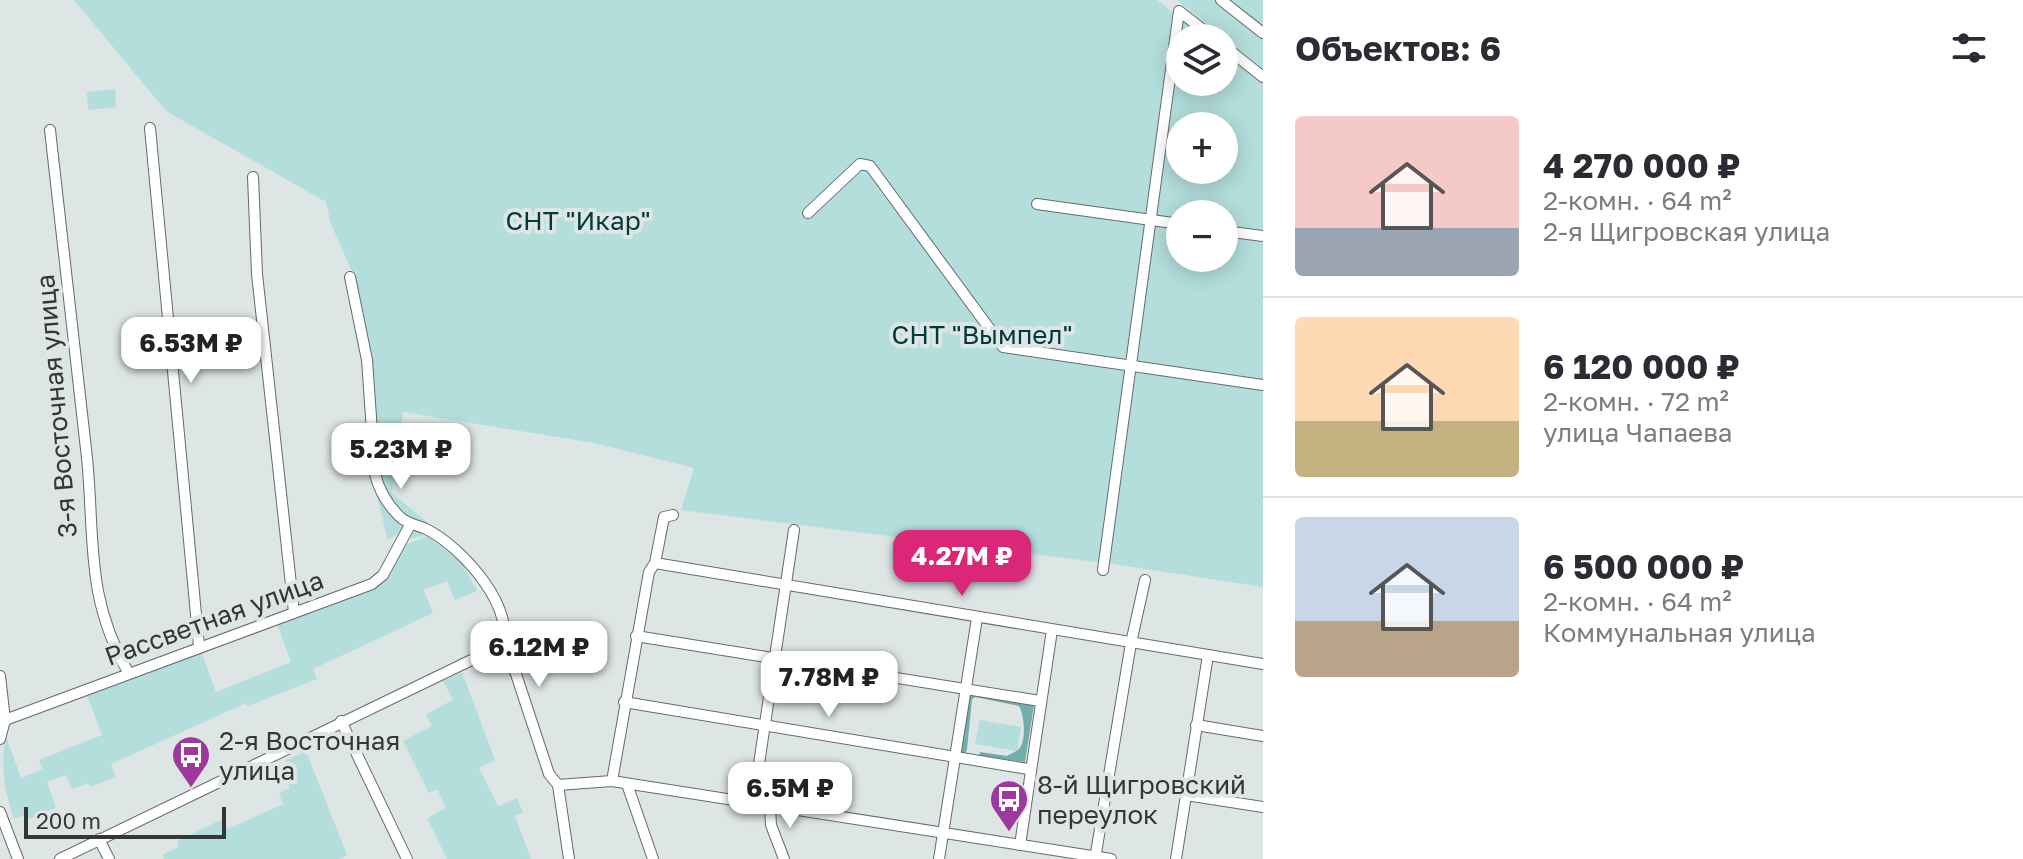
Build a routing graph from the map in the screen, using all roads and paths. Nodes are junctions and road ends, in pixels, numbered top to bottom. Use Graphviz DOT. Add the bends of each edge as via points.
graph roads {
  1 [pos="1221,0"];
  2 [pos="1177,24"];
  3 [pos="1196,24"];
  4 [pos="1263,33"];
  5 [pos="1238,57"];
  6 [pos="1263,77"];
  7 [pos="1167,96"];
  8 [pos="150,128"];
  9 [pos="50,130"];
  10 [pos="253,177"];
  11 [pos="1037,204"];
  12 [pos="808,213"];
  13 [pos="1150,220"];
  14 [pos="1166,222"];
  15 [pos="1238,233"];
  16 [pos="1263,236"];
  17 [pos="350,277"];
  18 [pos="1131,366"];
  19 [pos="1263,385"];
  20 [pos="673,515"];
  21 [pos="410,525"];
  22 [pos="794,530"];
  23 [pos="655,563"];
  24 [pos="1103,570"];
  25 [pos="1145,580"];
  26 [pos="787,586"];
  27 [pos="294,612"];
  28 [pos="977,618"];
  29 [pos="1052,630"];
  30 [pos="636,636"];
  31 [pos="1131,643"];
  32 [pos="199,646"];
  33 [pos="500,652"];
  34 [pos="1208,655"];
  35 [pos="776,658"];
  36 [pos="1263,664"];
  37 [pos="128,672"];
  38 [pos="0,676"];
  39 [pos="966,689"];
  40 [pos="1040,701"];
  41 [pos="624,702"];
  42 [pos="5,720"];
  43 [pos="341,721"];
  44 [pos="1196,725"];
  45 [pos="765,726"];
  46 [pos="1263,736"];
  47 [pos="0,739"];
  48 [pos="954,758"];
  49 [pos="1028,769"];
  50 [pos="612,781"];
  51 [pos="627,784"];
  52 [pos="558,785"];
  53 [pos="1186,795"];
  54 [pos="753,804"];
  55 [pos="770,807"];
  56 [pos="1263,807"];
  57 [pos="0,812"];
  58 [pos="944,833"];
  59 [pos="99,839"];
  60 [pos="1020,845"];
  61 [pos="1096,858"];
  62 [pos="18,859"];
  63 [pos="60,859"];
  64 [pos="109,859"];
  65 [pos="407,859"];
  66 [pos="569,859"];
  67 [pos="653,859"];
  68 [pos="784,859"];
  69 [pos="939,859"];
  70 [pos="1111,859"];
  71 [pos="1176,859"];
  1 -- 4 [label="street"];
  2 -- 3 [label="street" via="1179,11"];
  5 -- 6 [label="street"];
  7 -- 13 [label="street"];
  8 -- 32 [label="street"];
  9 -- 37 [label="street, 3-я Восточная улица" via="87,463 91,560 96,592"];
  10 -- 27 [label="street" via="257,274"];
  11 -- 13 [label="street"];
  12 -- 18 [label="street" via="860,164 870,166 1003,347"];
  13 -- 14 [label="street"];
  13 -- 18 [label="street"];
  15 -- 16 [label="street"];
  17 -- 21 [label="street" via="367,360 375,474 379,490"];
  18 -- 19 [label="street"];
  18 -- 24 [label="street"];
  20 -- 23 [label="street" via="664,517"];
  21 -- 27 [label="street, Рассветная улица" via="383,575 372,584"];
  21 -- 33 [label="street" via="426,529 466,560 492,591 503,630"];
  22 -- 26 [label="street"];
  23 -- 26 [label="street"];
  23 -- 30 [label="street"];
  25 -- 31 [label="street"];
  26 -- 28 [label="street"];
  26 -- 35 [label="street"];
  27 -- 32 [label="street, Рассветная улица"];
  28 -- 29 [label="street"];
  28 -- 39 [label="street"];
  29 -- 31 [label="street"];
  29 -- 40 [label="street"];
  30 -- 35 [label="street"];
  30 -- 41 [label="street"];
  31 -- 34 [label="street"];
  31 -- 61 [label="street"];
  32 -- 37 [label="street, Рассветная улица"];
  33 -- 43 [label="street" via="486,653"];
  33 -- 52 [label="street" via="514,668 549,774"];
  34 -- 36 [label="street"];
  34 -- 44 [label="street"];
  35 -- 39 [label="street"];
  35 -- 45 [label="street"];
  37 -- 42 [label="street, Рассветная улица"];
  38 -- 42 [label="street"];
  39 -- 40 [label="street"];
  39 -- 48 [label="street"];
  40 -- 49 [label="street"];
  41 -- 45 [label="street"];
  41 -- 50 [label="street"];
  42 -- 47 [label="street"];
  43 -- 59 [label="street"];
  43 -- 65 [label="street"];
  44 -- 46 [label="street"];
  44 -- 53 [label="street"];
  45 -- 48 [label="street"];
  45 -- 54 [label="street"];
  48 -- 49 [label="street"];
  48 -- 58 [label="street"];
  49 -- 60 [label="street"];
  50 -- 51 [label="street"];
  50 -- 52 [label="street"];
  51 -- 54 [label="street"];
  51 -- 67 [label="street"];
  52 -- 66 [label="street"];
  53 -- 56 [label="street"];
  53 -- 71 [label="street"];
  54 -- 55 [label="street"];
  55 -- 58 [label="street"];
  55 -- 68 [label="street"];
  57 -- 62 [label="street"];
  58 -- 60 [label="street"];
  58 -- 69 [label="street"];
  59 -- 63 [label="street"];
  59 -- 64 [label="street"];
  60 -- 61 [label="street"];
  61 -- 70 [label="street"];
}
